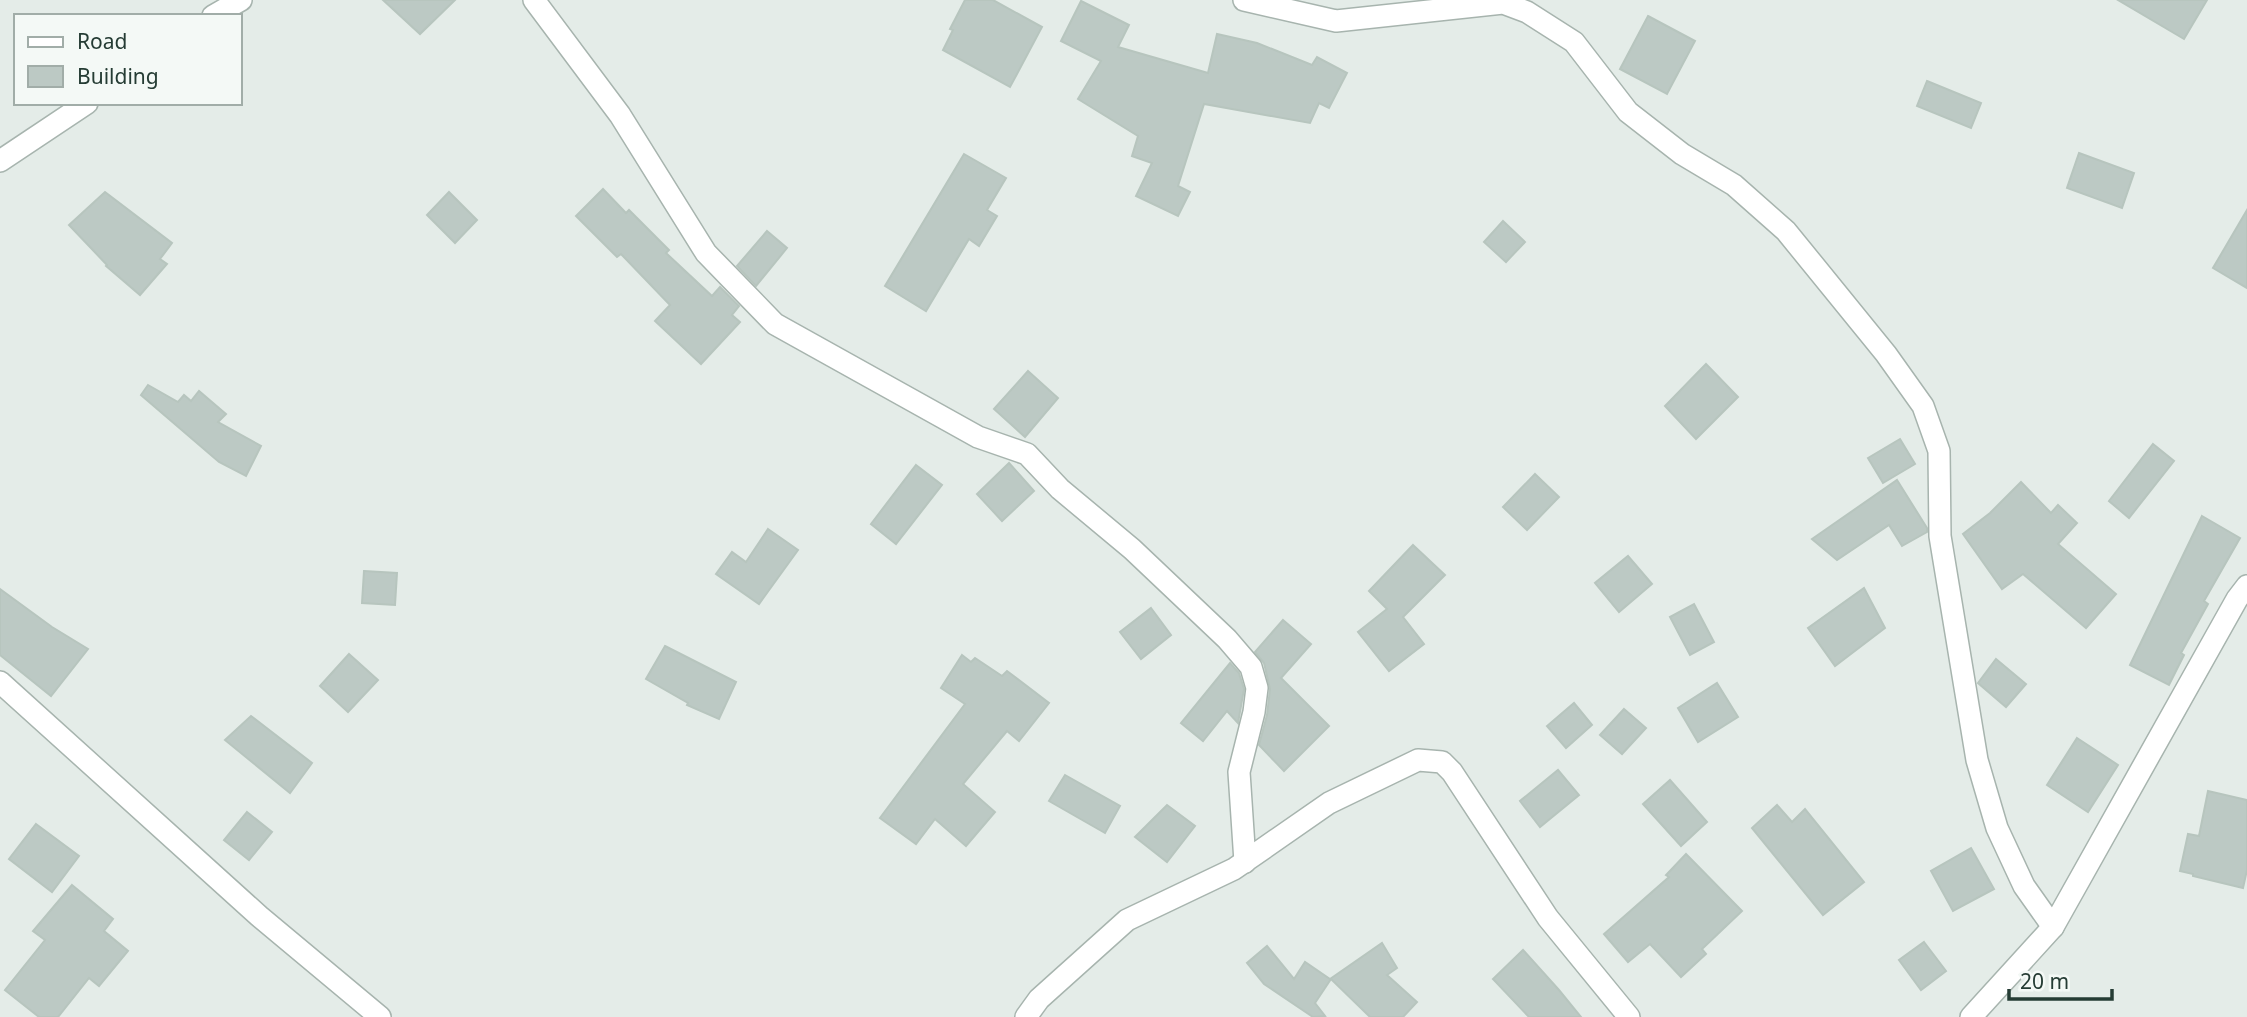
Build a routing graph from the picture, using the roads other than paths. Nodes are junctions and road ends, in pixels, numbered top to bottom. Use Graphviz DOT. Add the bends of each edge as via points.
graph roads {
  1 [pos="241,0"];
  2 [pos="534,0"];
  3 [pos="1244,0"];
  4 [pos="216,14"];
  5 [pos="84,105"];
  6 [pos="0,161"];
  7 [pos="2247,586"];
  8 [pos="0,682"];
  9 [pos="1245,862"];
  10 [pos="2053,927"];
  11 [pos="380,1017"];
  12 [pos="1026,1017"];
  13 [pos="1629,1017"];
  14 [pos="1971,1017"];
  1 -- 4 [label="street"];
  2 -- 9 [label="street" via="620,116 706,253 775,324 978,437 1027,454 1227,639 1251,667 1257,688 1239,772"];
  3 -- 10 [label="street" via="1336,21 1503,3 1527,12 1574,42 1628,112 1682,154 1734,185 1786,231 1923,406 1939,451 1940,536 1977,760 1997,828 2024,886"];
  5 -- 6 [label="street"];
  7 -- 10 [label="street"];
  8 -- 11 [label="street" via="259,916"];
  9 -- 12 [label="street" via="1126,920 1039,999"];
  9 -- 13 [label="street" via="1329,803 1418,760 1443,762 1548,918"];
  10 -- 14 [label="street"];
}
